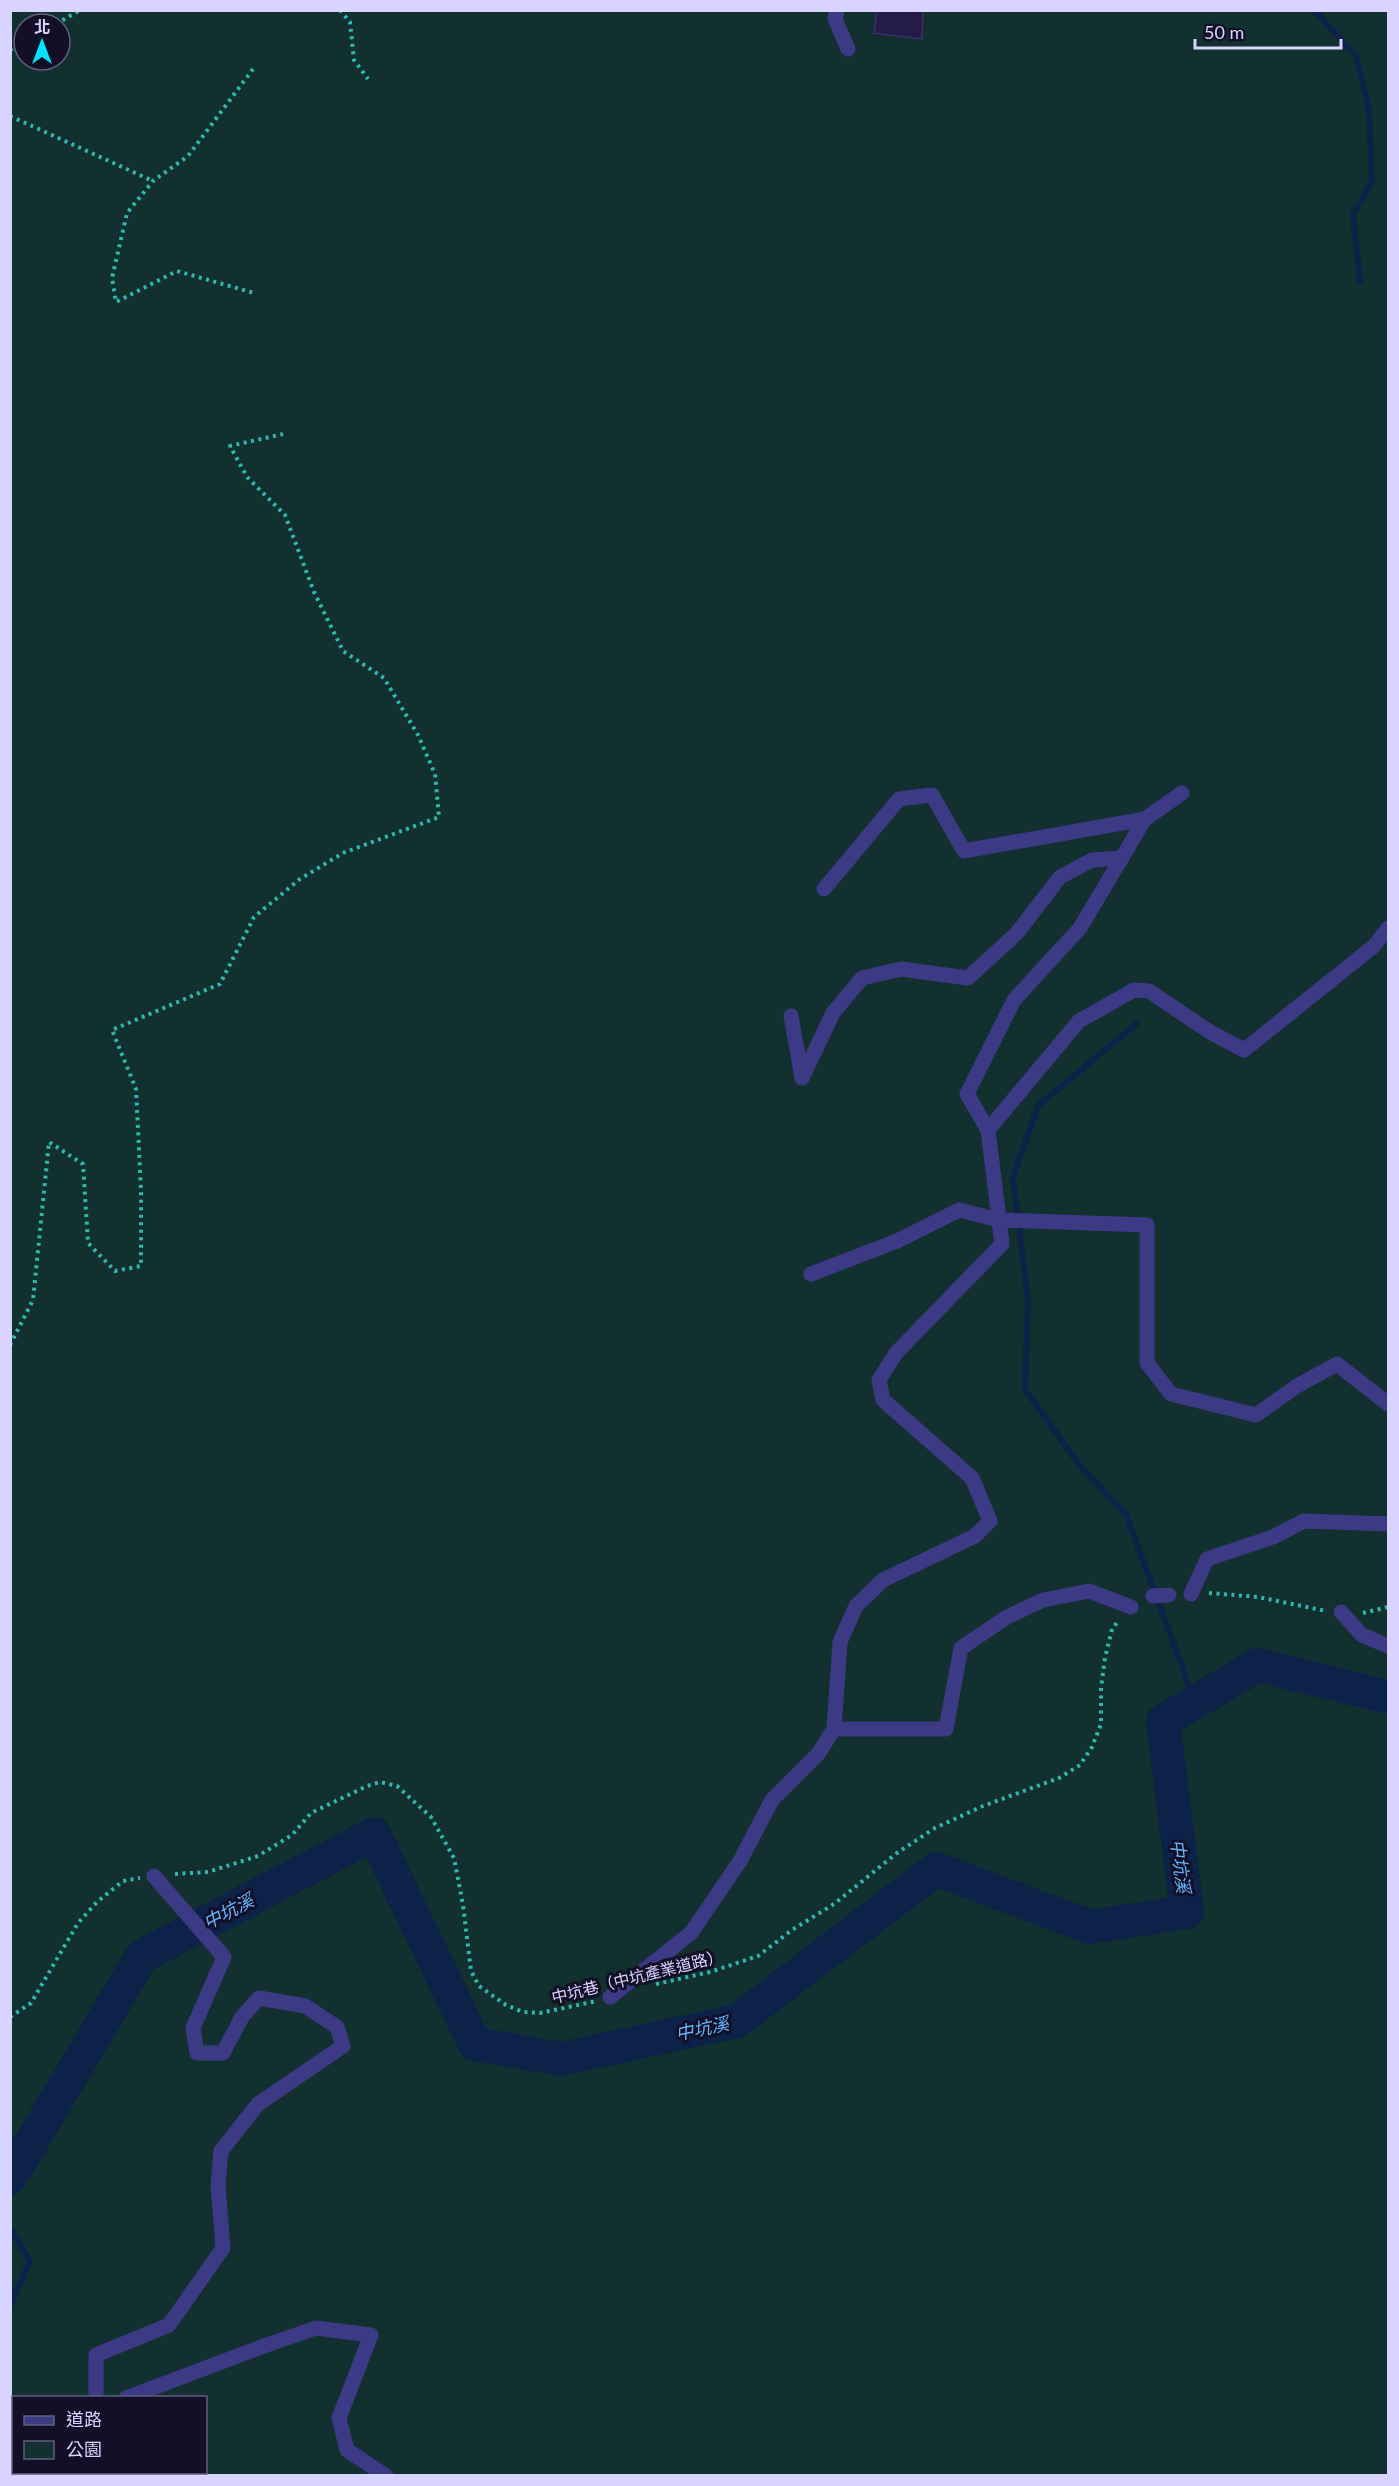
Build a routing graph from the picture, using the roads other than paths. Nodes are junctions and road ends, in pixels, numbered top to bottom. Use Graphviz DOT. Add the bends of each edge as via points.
graph roads {
  1 [pos="837,10"];
  2 [pos="848,49"];
  3 [pos="1182,793"];
  4 [pos="1145,819"];
  5 [pos="1122,858"];
  6 [pos="824,889"];
  7 [pos="1389,928"];
  8 [pos="791,1016"];
  9 [pos="988,1130"];
  10 [pos="1002,1220"];
  11 [pos="811,1274"];
  12 [pos="1389,1404"];
  13 [pos="1389,1524"];
  14 [pos="1191,1594"];
  15 [pos="1169,1595"];
  16 [pos="1153,1596"];
  17 [pos="1131,1607"];
  18 [pos="1341,1612"];
  19 [pos="1389,1646"];
  20 [pos="834,1729"];
  21 [pos="155,1877"];
  22 [pos="610,1997"];
  23 [pos="96,2396"];
  24 [pos="129,2396"];
  25 [pos="386,2475"];
  1 -- 2 [label="street" via="835,19"];
  3 -- 4 [label="street"];
  4 -- 5 [label="street"];
  4 -- 6 [label="street" via="964,851 932,795 899,799"];
  5 -- 8 [label="street" via="1092,860 1059,877 1017,933 968,978 901,969 862,978 833,1013 802,1078"];
  5 -- 9 [label="street" via="1080,928 1014,1000 968,1094"];
  7 -- 9 [label="street" via="1374,946 1244,1050 1149,992 1134,990 1079,1022"];
  9 -- 10 [label="street"];
  10 -- 11 [label="street" via="959,1210 897,1241"];
  10 -- 12 [label="street" via="1147,1225 1147,1363 1171,1394 1256,1415 1297,1386 1337,1365"];
  10 -- 20 [label="street" via="1002,1244 896,1353 879,1380 883,1400 972,1478 990,1521 975,1536 883,1581 856,1606 840,1642"];
  13 -- 14 [label="street" via="1304,1521 1273,1537 1207,1558"];
  15 -- 16 [label="street"];
  17 -- 20 [label="street" via="1089,1592 1043,1600 1006,1617 961,1648 946,1729"];
  18 -- 19 [label="street" via="1362,1635"];
  20 -- 22 [label="street" via="818,1754 772,1800 740,1861 691,1933"];
  21 -- 23 [label="street" via="224,1957 193,2028 197,2054 223,2054 242,2017 259,1998 306,2006 337,2027 343,2046 258,2104 221,2151 218,2185 223,2248 169,2325 96,2355"];
  24 -- 25 [label="street" via="316,2328 371,2335 339,2418 347,2450"];
}
